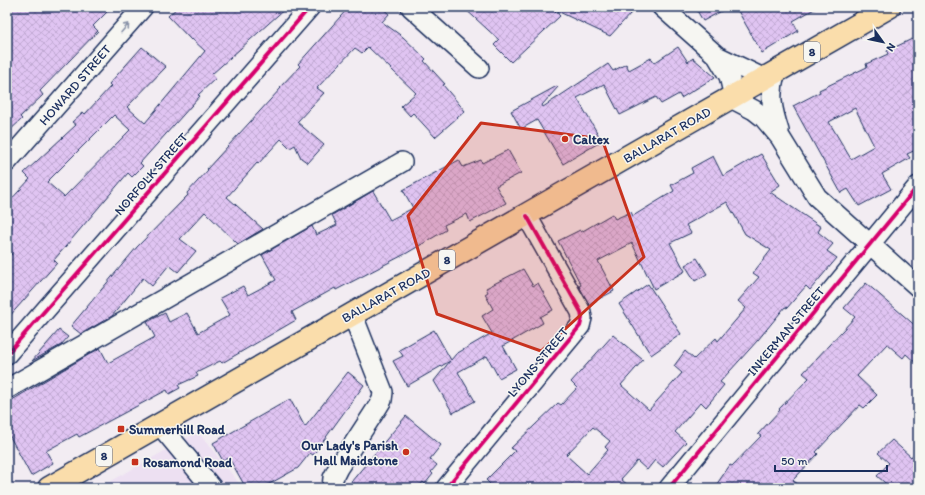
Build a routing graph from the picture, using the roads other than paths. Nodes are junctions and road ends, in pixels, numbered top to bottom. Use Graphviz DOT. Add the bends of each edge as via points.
graph roads {
  1 [pos="143,7"];
  2 [pos="310,7"];
  3 [pos="410,7"];
  4 [pos="662,7"];
  5 [pos="889,7"];
  6 [pos="717,56"];
  7 [pos="479,68"];
  8 [pos="770,76"];
  9 [pos="732,97"];
  10 [pos="780,137"];
  11 [pos="7,162"];
  12 [pos="402,162"];
  13 [pos="918,186"];
  14 [pos="527,216"];
  15 [pos="870,245"];
  16 [pos="918,287"];
  17 [pos="352,313"];
  18 [pos="7,354"];
  19 [pos="7,389"];
  20 [pos="159,424"];
  21 [pos="49,488"];
  22 [pos="212,488"];
  23 [pos="332,488"];
  24 [pos="446,488"];
  25 [pos="669,488"];
  11 -- 1 [label="street, HOWARD STREET, one-way"];
  2 -- 18 [label="street, NORFOLK STREET"];
  3 -- 7 [label="street"];
  4 -- 6 [label="street"];
  5 -- 8 [label="highway, BALLARAT ROAD / 8"];
  6 -- 8 [label="street" via="742,70"];
  6 -- 9 [label="street" via="728,76"];
  8 -- 9 [label="highway, BALLARAT ROAD / 8"];
  8 -- 10 [label="street" via="772,106"];
  9 -- 10 [label="street" via="763,117"];
  9 -- 14 [label="highway, BALLARAT ROAD / 8"];
  10 -- 15 [label="street" via="817,197"];
  12 -- 19 [label="street"];
  13 -- 15 [label="street, INKERMAN STREET"];
  14 -- 17 [label="highway, BALLARAT ROAD / 8"];
  14 -- 24 [label="street, LYONS STREET" via="581,312 580,326"];
  15 -- 16 [label="street"];
  15 -- 25 [label="street, INKERMAN STREET"];
  17 -- 20 [label="highway, BALLARAT ROAD / 8"];
  17 -- 23 [label="street" via="383,392 382,400 338,468"];
  20 -- 21 [label="highway, BALLARAT ROAD / 8"];
  20 -- 22 [label="street"];
}
